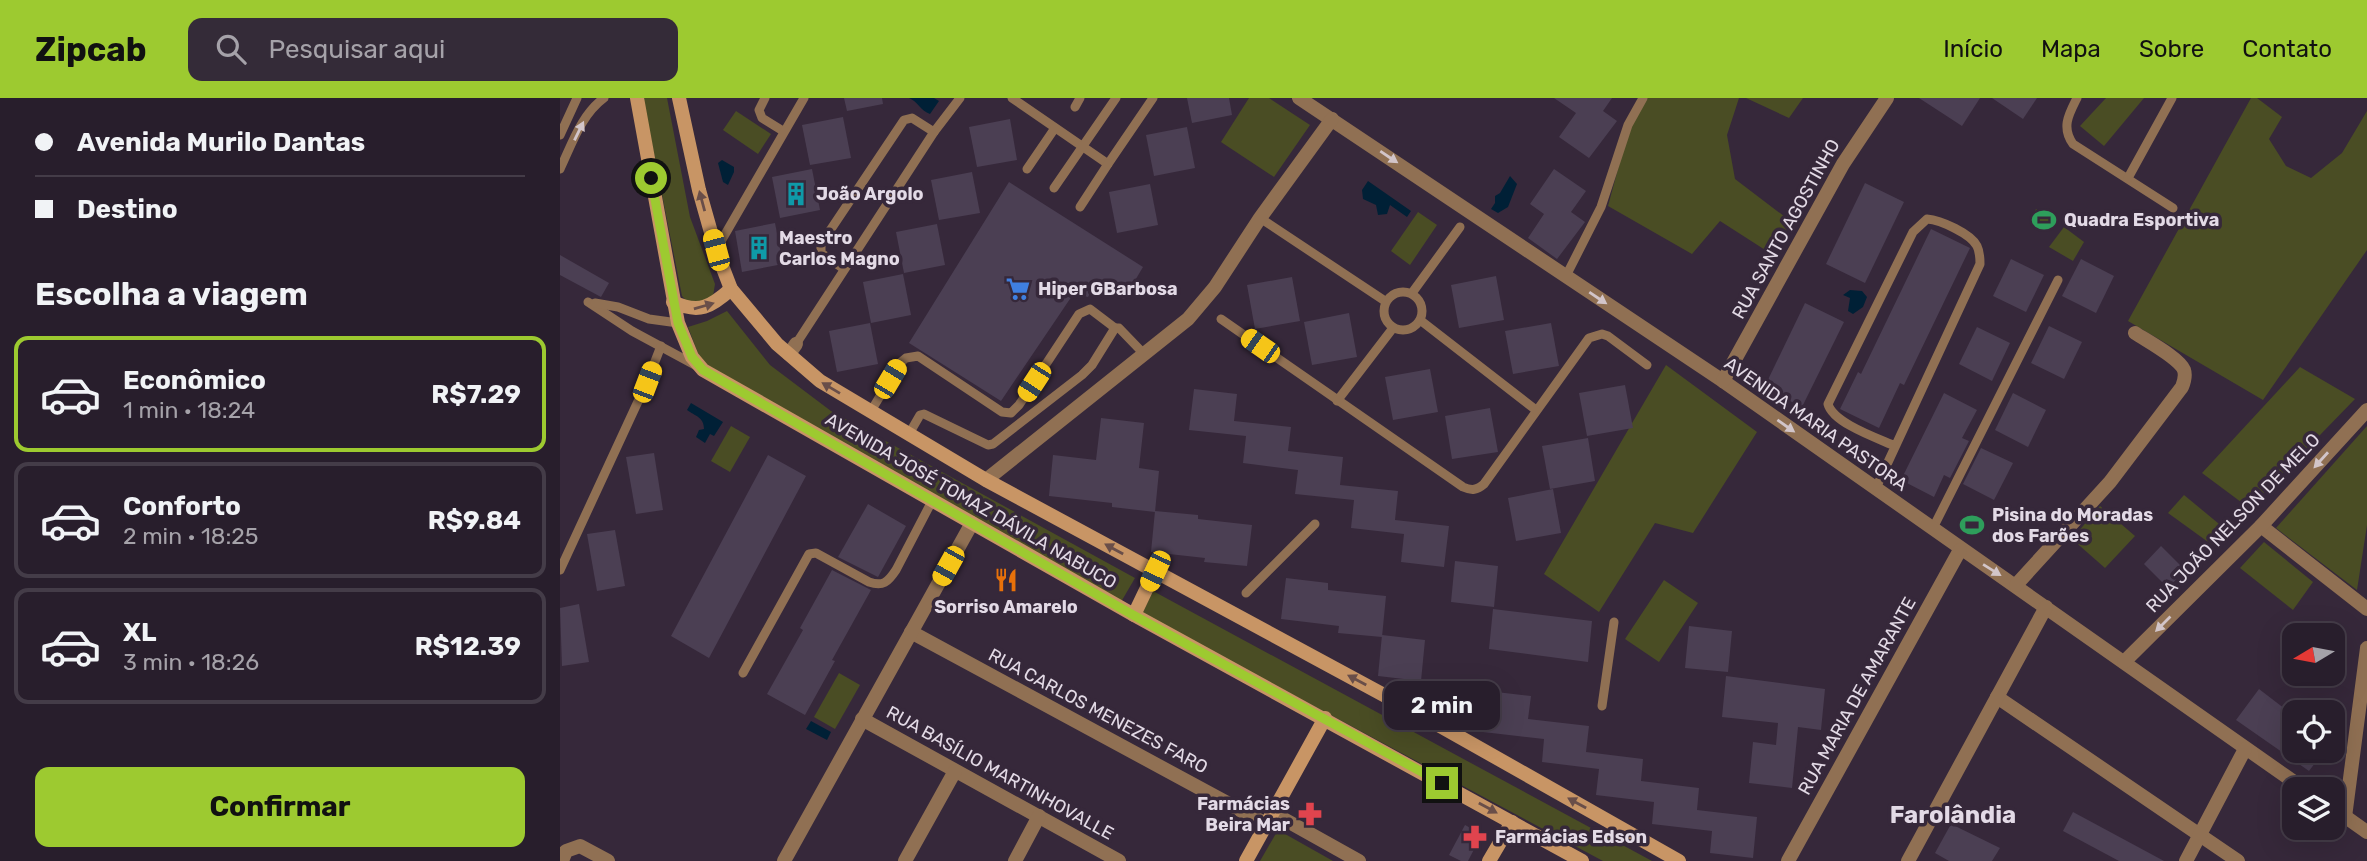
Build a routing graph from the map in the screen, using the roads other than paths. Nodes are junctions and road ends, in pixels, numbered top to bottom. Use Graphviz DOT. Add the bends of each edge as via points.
graph roads {
  1 [pos="577,98"];
  2 [pos="604,98"];
  3 [pos="637,98"];
  4 [pos="679,98"];
  5 [pos="765,98"];
  6 [pos="804,98"];
  7 [pos="960,98"];
  8 [pos="1012,98"];
  9 [pos="1116,98"];
  10 [pos="1153,98"];
  11 [pos="1299,98"];
  12 [pos="1643,98"];
  13 [pos="1888,98"];
  14 [pos="2077,98"];
  15 [pos="2172,98"];
  16 [pos="1332,120"];
  17 [pos="1055,128"];
  18 [pos="783,131"];
  19 [pos="934,132"];
  20 [pos="560,135"];
  21 [pos="1083,147"];
  22 [pos="1108,164"];
  23 [pos="560,169"];
  24 [pos="1027,169"];
  25 [pos="2128,178"];
  26 [pos="1054,188"];
  27 [pos="1080,207"];
  28 [pos="2173,208"];
  29 [pos="1260,218"];
  30 [pos="1460,226"];
  31 [pos="716,250"];
  32 [pos="844,269"];
  33 [pos="1566,276"];
  34 [pos="2057,280"];
  35 [pos="732,289"];
  36 [pos="1412,293"];
  37 [pos="1385,301"];
  38 [pos="673,302"];
  39 [pos="1221,319"];
  40 [pos="1420,320"];
  41 [pos="678,323"];
  42 [pos="1115,328"];
  43 [pos="1393,328"];
  44 [pos="2135,333"];
  45 [pos="660,346"];
  46 [pos="792,349"];
  47 [pos="1145,355"];
  48 [pos="1647,365"];
  49 [pos="703,370"];
  50 [pos="1723,382"];
  51 [pos="1337,401"];
  52 [pos="1536,410"];
  53 [pos="871,411"];
  54 [pos="2367,411"];
  55 [pos="909,434"];
  56 [pos="1895,446"];
  57 [pos="986,480"];
  58 [pos="1876,488"];
  59 [pos="932,501"];
  60 [pos="972,523"];
  61 [pos="1315,524"];
  62 [pos="2261,526"];
  63 [pos="1932,530"];
  64 [pos="1960,550"];
  65 [pos="560,570"];
  66 [pos="1155,571"];
  67 [pos="2016,585"];
  68 [pos="1246,593"];
  69 [pos="2046,607"];
  70 [pos="2367,609"];
  71 [pos="1133,615"];
  72 [pos="1615,622"];
  73 [pos="911,632"];
  74 [pos="2367,649"];
  75 [pos="2124,662"];
  76 [pos="743,673"];
  77 [pos="1997,697"];
  78 [pos="1602,706"];
  79 [pos="1325,718"];
  80 [pos="862,719"];
  81 [pos="2245,749"];
  82 [pos="955,771"];
  83 [pos="2286,777"];
  84 [pos="2345,778"];
  85 [pos="1039,816"];
  86 [pos="2345,817"];
  87 [pos="1269,818"];
  88 [pos="1512,822"];
  89 [pos="2367,832"];
  90 [pos="2200,833"];
  91 [pos="564,856"];
  92 [pos="608,861"];
  93 [pos="784,861"];
  94 [pos="905,861"];
  95 [pos="1015,861"];
  96 [pos="1119,861"];
  97 [pos="1246,861"];
  98 [pos="1359,861"];
  99 [pos="1489,861"];
  100 [pos="1582,861"];
  101 [pos="1679,861"];
  102 [pos="1788,861"];
  103 [pos="1908,861"];
  104 [pos="2186,861"];
  105 [pos="2238,861"];
  1 -- 20 [label="lane"];
  23 -- 2 [label="lane, one-way" via="584,119"];
  3 -- 38 [label="main road, AVENIDA JOSÉ TOMAZ DÁVILA NABUCO"];
  31 -- 4 [label="main road, AVENIDA JOSÉ TOMAZ DÁVILA NABUCO, one-way"];
  5 -- 18 [label="lane" via="759,110 762,118"];
  6 -- 18 [label="lane"];
  7 -- 19 [label="lane"];
  8 -- 17 [label="lane"];
  9 -- 21 [label="lane"];
  10 -- 22 [label="lane"];
  11 -- 16 [label="street, AVENIDA MARIA PASTORA"];
  12 -- 33 [label="lane" via="1628,125 1601,207"];
  13 -- 50 [label="street, RUA SANTO AGOSTINHO" via="1843,164"];
  14 -- 25 [label="lane" via="2067,118 2073,144"];
  15 -- 25 [label="lane"];
  16 -- 29 [label="street"];
  16 -- 33 [label="street, AVENIDA MARIA PASTORA, one-way"];
  17 -- 21 [label="lane"];
  17 -- 24 [label="lane"];
  18 -- 31 [label="lane"];
  19 -- 32 [label="lane"];
  19 -- 32 [label="lane" via="912,118 904,120 828,233 819,250"];
  21 -- 22 [label="lane"];
  21 -- 26 [label="lane"];
  22 -- 27 [label="lane"];
  25 -- 28 [label="lane"];
  29 -- 37 [label="lane"];
  29 -- 47 [label="street" via="1216,287 1188,319"];
  30 -- 36 [label="lane"];
  31 -- 35 [label="main road, AVENIDA JOSÉ TOMAZ DÁVILA NABUCO"];
  32 -- 46 [label="lane"];
  33 -- 50 [label="street, AVENIDA MARIA PASTORA, one-way"];
  34 -- 63 [label="lane"];
  38 -- 35 [label="main road, one-way" via="702,308"];
  35 -- 46 [label="main road, AVENIDA JOSÉ TOMAZ DÁVILA NABUCO" via="777,344"];
  36 -- 37 [label="lane" via="1397,292"];
  36 -- 40 [label="lane" via="1421,305"];
  37 -- 43 [label="lane" via="1384,316"];
  38 -- 41 [label="main road, AVENIDA JOSÉ TOMAZ DÁVILA NABUCO"];
  39 -- 51 [label="lane"];
  40 -- 43 [label="lane" via="1408,329"];
  40 -- 52 [label="lane"];
  41 -- 45 [label="lane" via="588,302"];
  41 -- 49 [label="main road, AVENIDA JOSÉ TOMAZ DÁVILA NABUCO" via="692,357"];
  42 -- 47 [label="lane"];
  42 -- 53 [label="lane" via="1090,309 1079,314 1011,413 1002,412 918,356 900,363"];
  42 -- 55 [label="lane" via="1082,375 993,444 924,414"];
  43 -- 51 [label="lane"];
  44 -- 67 [label="street" via="2178,362 2184,369 2182,387 2110,482"];
  45 -- 49 [label="lane"];
  45 -- 65 [label="lane"];
  53 -- 46 [label="main road, AVENIDA JOSÉ TOMAZ DÁVILA NABUCO, one-way" via="820,381"];
  47 -- 57 [label="street"];
  48 -- 52 [label="lane" via="1608,336 1595,335"];
  49 -- 59 [label="main road, AVENIDA JOSÉ TOMAZ DÁVILA NABUCO"];
  50 -- 58 [label="street, AVENIDA MARIA PASTORA, one-way"];
  51 -- 52 [label="lane" via="1471,490 1484,484"];
  53 -- 55 [label="main road, AVENIDA JOSÉ TOMAZ DÁVILA NABUCO"];
  54 -- 62 [label="street, RUA JOÃO NELSON DE MELO, one-way"];
  55 -- 57 [label="main road, AVENIDA JOSÉ TOMAZ DÁVILA NABUCO"];
  56 -- 56 [label="lane" via="1980,264 1977,244 1937,219 1927,219 1913,232 1828,404 1838,419"];
  56 -- 58 [label="lane"];
  66 -- 57 [label="main road, AVENIDA JOSÉ TOMAZ DÁVILA NABUCO, one-way"];
  58 -- 63 [label="street, AVENIDA MARIA PASTORA"];
  59 -- 60 [label="main road, AVENIDA JOSÉ TOMAZ DÁVILA NABUCO"];
  59 -- 76 [label="lane" via="896,570 883,584 876,585 816,553 809,554"];
  60 -- 71 [label="main road, AVENIDA JOSÉ TOMAZ DÁVILA NABUCO"];
  60 -- 73 [label="street"];
  61 -- 68 [label="lane"];
  62 -- 70 [label="street"];
  62 -- 75 [label="street, RUA JOÃO NELSON DE MELO, one-way"];
  63 -- 64 [label="street, AVENIDA MARIA PASTORA"];
  64 -- 67 [label="street, AVENIDA MARIA PASTORA, one-way"];
  64 -- 102 [label="street, RUA MARIA DE AMARANTE"];
  66 -- 71 [label="main road"];
  101 -- 66 [label="main road, AVENIDA JOSÉ TOMAZ DÁVILA NABUCO, one-way"];
  67 -- 69 [label="street, AVENIDA MARIA PASTORA"];
  69 -- 75 [label="street, AVENIDA MARIA PASTORA"];
  69 -- 77 [label="street"];
  71 -- 79 [label="main road, AVENIDA JOSÉ TOMAZ DÁVILA NABUCO"];
  72 -- 78 [label="lane"];
  73 -- 80 [label="street"];
  73 -- 87 [label="street, RUA CARLOS MENEZES FARO"];
  74 -- 84 [label="street"];
  75 -- 81 [label="street, AVENIDA MARIA PASTORA"];
  77 -- 90 [label="street"];
  77 -- 103 [label="street"];
  79 -- 87 [label="main road"];
  79 -- 88 [label="main road, AVENIDA JOSÉ TOMAZ DÁVILA NABUCO, one-way"];
  80 -- 82 [label="street, RUA BASÍLIO MARTINHOVALLE"];
  80 -- 93 [label="street"];
  81 -- 83 [label="street, AVENIDA MARIA PASTORA"];
  81 -- 90 [label="street"];
  82 -- 85 [label="street, RUA BASÍLIO MARTINHOVALLE"];
  82 -- 94 [label="street"];
  85 -- 95 [label="street"];
  85 -- 96 [label="street, RUA BASÍLIO MARTINHOVALLE"];
  86 -- 89 [label="street"];
  87 -- 97 [label="main road"];
  87 -- 98 [label="street, RUA CARLOS MENEZES FARO"];
  88 -- 99 [label="main road"];
  88 -- 100 [label="main road, AVENIDA JOSÉ TOMAZ DÁVILA NABUCO"];
  90 -- 104 [label="street"];
  90 -- 105 [label="street"];
  91 -- 92 [label="street" via="580,846"];
}
